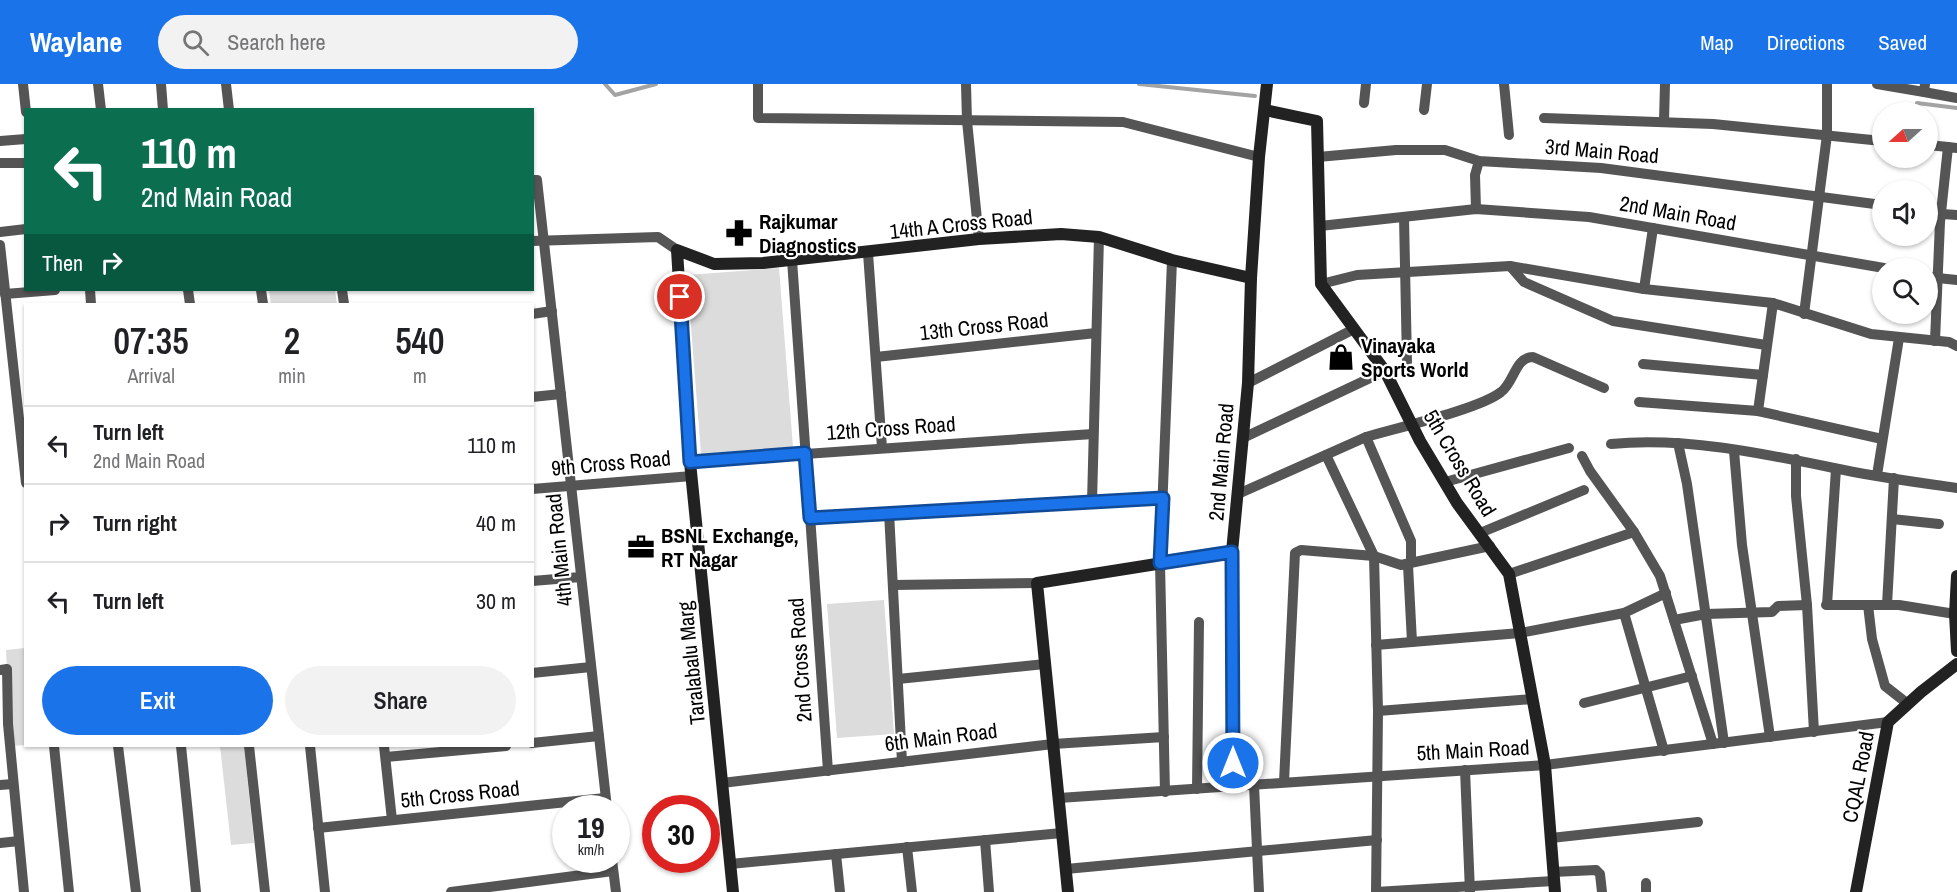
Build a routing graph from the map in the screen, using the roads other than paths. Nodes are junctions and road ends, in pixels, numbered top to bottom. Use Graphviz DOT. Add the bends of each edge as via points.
graph roads {
  1 [pos="23,84"];
  2 [pos="98,84"];
  3 [pos="161,84"];
  4 [pos="226,84"];
  5 [pos="758,84"];
  6 [pos="966,84"];
  7 [pos="1261,84"];
  8 [pos="1267,84"];
  9 [pos="1366,84"];
  10 [pos="1427,84"];
  11 [pos="1504,84"];
  12 [pos="1665,84"];
  13 [pos="1827,84"];
  14 [pos="1877,84"];
  15 [pos="1925,88"];
  16 [pos="1957,98"];
  17 [pos="1364,103"];
  18 [pos="26,108"];
  19 [pos="100,108"];
  20 [pos="164,108"];
  21 [pos="229,108"];
  22 [pos="1265,110"];
  23 [pos="1424,110"];
  24 [pos="1544,118"];
  25 [pos="967,121"];
  26 [pos="1664,121"];
  27 [pos="1509,135"];
  28 [pos="1827,135"];
  29 [pos="24,139"];
  30 [pos="1872,140"];
  31 [pos="0,141"];
  32 [pos="1938,146"];
  33 [pos="1953,147"];
  34 [pos="1259,157"];
  35 [pos="1318,157"];
  36 [pos="1479,161"];
  37 [pos="0,163"];
  38 [pos="24,163"];
  39 [pos="535,180"];
  40 [pos="1819,195"];
  41 [pos="1872,203"];
  42 [pos="1476,209"];
  43 [pos="1938,215"];
  44 [pos="1941,215"];
  45 [pos="1957,215"];
  46 [pos="1404,217"];
  47 [pos="1320,226"];
  48 [pos="1653,228"];
  49 [pos="24,229"];
  50 [pos="0,232"];
  51 [pos="1099,237"];
  52 [pos="980,239"];
  53 [pos="544,240"];
  54 [pos="534,241"];
  55 [pos="0,245"];
  56 [pos="677,250"];
  57 [pos="868,253"];
  58 [pos="1811,255"];
  59 [pos="1936,258"];
  60 [pos="792,260"];
  61 [pos="1172,260"];
  62 [pos="1510,266"];
  63 [pos="1872,266"];
  64 [pos="1405,272"];
  65 [pos="1251,278"];
  66 [pos="1938,278"];
  67 [pos="1957,280"];
  68 [pos="1321,284"];
  69 [pos="1644,289"];
  70 [pos="42,291"];
  71 [pos="5,294"];
  72 [pos="1773,303"];
  73 [pos="552,311"];
  74 [pos="534,314"];
  75 [pos="1804,314"];
  76 [pos="1934,324"];
  77 [pos="1354,329"];
  78 [pos="1096,333"];
  79 [pos="1899,338"];
  80 [pos="1935,340"];
  81 [pos="1766,345"];
  82 [pos="1957,346"];
  83 [pos="876,357"];
  84 [pos="1407,362"];
  85 [pos="1643,364"];
  86 [pos="1385,371"];
  87 [pos="1763,375"];
  88 [pos="1248,382"];
  89 [pos="1604,388"];
  90 [pos="561,394"];
  91 [pos="534,397"];
  92 [pos="1639,402"];
  93 [pos="1758,411"];
  94 [pos="1412,424"];
  95 [pos="1093,434"];
  96 [pos="1366,437"];
  97 [pos="1243,438"];
  98 [pos="1882,440"];
  99 [pos="1678,443"];
  100 [pos="1611,444"];
  101 [pos="882,448"];
  102 [pos="1569,448"];
  103 [pos="1734,451"];
  104 [pos="805,453"];
  105 [pos="1326,455"];
  106 [pos="1582,456"];
  107 [pos="1796,459"];
  108 [pos="690,462"];
  109 [pos="24,465"];
  110 [pos="1836,469"];
  111 [pos="1877,475"];
  112 [pos="692,476"];
  113 [pos="1894,478"];
  114 [pos="1444,482"];
  115 [pos="571,485"];
  116 [pos="1957,488"];
  117 [pos="534,489"];
  118 [pos="1584,490"];
  119 [pos="1238,494"];
  120 [pos="1163,498"];
  121 [pos="1092,502"];
  122 [pos="889,512"];
  123 [pos="810,518"];
  124 [pos="1892,519"];
  125 [pos="1939,524"];
  126 [pos="1634,532"];
  127 [pos="1480,533"];
  128 [pos="1490,546"];
  129 [pos="1232,552"];
  130 [pos="1374,556"];
  131 [pos="1160,563"];
  132 [pos="1408,565"];
  133 [pos="1509,573"];
  134 [pos="1957,576"];
  135 [pos="581,577"];
  136 [pos="534,581"];
  137 [pos="1036,583"];
  138 [pos="893,585"];
  139 [pos="1666,593"];
  140 [pos="1807,605"];
  141 [pos="1868,605"];
  142 [pos="1887,605"];
  143 [pos="1754,612"];
  144 [pos="1624,613"];
  145 [pos="1706,614"];
  146 [pos="1955,614"];
  147 [pos="1674,620"];
  148 [pos="1199,622"];
  149 [pos="1520,633"];
  150 [pos="1412,642"];
  151 [pos="1376,645"];
  152 [pos="1957,651"];
  153 [pos="1045,664"];
  154 [pos="1957,664"];
  155 [pos="591,667"];
  156 [pos="0,670"];
  157 [pos="534,673"];
  158 [pos="1692,676"];
  159 [pos="898,678"];
  160 [pos="1646,688"];
  161 [pos="1533,699"];
  162 [pos="1584,704"];
  163 [pos="1908,704"];
  164 [pos="1378,711"];
  165 [pos="1888,722"];
  166 [pos="4,724"];
  167 [pos="1814,732"];
  168 [pos="599,736"];
  169 [pos="1164,737"];
  170 [pos="1770,737"];
  171 [pos="534,743"];
  172 [pos="1053,744"];
  173 [pos="1719,744"];
  174 [pos="54,747"];
  175 [pos="118,747"];
  176 [pos="181,747"];
  177 [pos="249,747"];
  178 [pos="310,747"];
  179 [pos="384,747"];
  180 [pos="495,747"];
  181 [pos="1665,751"];
  182 [pos="386,757"];
  183 [pos="902,762"];
  184 [pos="1545,765"];
  185 [pos="1465,770"];
  186 [pos="828,771"];
  187 [pos="1375,775"];
  188 [pos="1284,782"];
  189 [pos="722,783"];
  190 [pos="14,784"];
  191 [pos="0,785"];
  192 [pos="1254,785"];
  193 [pos="1233,786"];
  194 [pos="1197,789"];
  195 [pos="1165,792"];
  196 [pos="605,795"];
  197 [pos="1059,798"];
  198 [pos="552,807"];
  199 [pos="392,820"];
  200 [pos="1698,822"];
  201 [pos="318,828"];
  202 [pos="1062,833"];
  203 [pos="1551,838"];
  204 [pos="985,840"];
  205 [pos="1377,840"];
  206 [pos="19,841"];
  207 [pos="0,843"];
  208 [pos="907,847"];
  209 [pos="1257,852"];
  210 [pos="836,854"];
  211 [pos="730,864"];
  212 [pos="1066,869"];
  213 [pos="565,873"];
  214 [pos="614,873"];
  215 [pos="1554,882"];
  216 [pos="1470,890"];
  217 [pos="24,892"];
  218 [pos="69,892"];
  219 [pos="136,892"];
  220 [pos="196,892"];
  221 [pos="266,892"];
  222 [pos="325,892"];
  223 [pos="451,892"];
  224 [pos="616,892"];
  225 [pos="733,892"];
  226 [pos="840,892"];
  227 [pos="912,892"];
  228 [pos="989,892"];
  229 [pos="1068,892"];
  230 [pos="1259,892"];
  231 [pos="1376,892"];
  232 [pos="1602,892"];
  233 [pos="1856,892"];
  1 -- 18 [label="street"];
  2 -- 19 [label="street"];
  3 -- 20 [label="street"];
  4 -- 21 [label="street"];
  5 -- 25 [label="street" via="758,118"];
  6 -- 25 [label="street"];
  7 -- 8 [label="street"];
  8 -- 22 [label="street, 2nd Main Road"];
  9 -- 17 [label="street"];
  10 -- 23 [label="street"];
  11 -- 27 [label="street"];
  12 -- 26 [label="street"];
  13 -- 28 [label="street"];
  14 -- 15 [label="street"];
  15 -- 16 [label="street"];
  22 -- 34 [label="street, 2nd Main Road"];
  22 -- 35 [label="street" via="1317,121"];
  24 -- 26 [label="street"];
  25 -- 34 [label="street" via="1123,122"];
  25 -- 52 [label="street"];
  26 -- 28 [label="street"];
  28 -- 30 [label="street"];
  28 -- 40 [label="street"];
  29 -- 31 [label="street"];
  32 -- 33 [label="street"];
  33 -- 44 [label="street"];
  34 -- 65 [label="street, 2nd Main Road"];
  35 -- 36 [label="street, 3rd Main Road" via="1445,150"];
  35 -- 47 [label="street"];
  36 -- 40 [label="street, 3rd Main Road" via="1601,168"];
  36 -- 42 [label="street" via="1475,175"];
  37 -- 38 [label="street"];
  39 -- 53 [label="street, 4th Main Road"];
  40 -- 41 [label="street, 3rd Main Road"];
  40 -- 58 [label="street"];
  42 -- 46 [label="street, 2nd Main Road"];
  42 -- 48 [label="street, 2nd Main Road" via="1589,217"];
  43 -- 44 [label="street"];
  44 -- 45 [label="street"];
  44 -- 59 [label="street"];
  46 -- 47 [label="street, 2nd Main Road"];
  46 -- 64 [label="street"];
  47 -- 68 [label="street"];
  48 -- 58 [label="street, 2nd Main Road"];
  48 -- 69 [label="street"];
  49 -- 50 [label="street"];
  51 -- 52 [label="street, 14th A Cross Road" via="1061,234"];
  51 -- 61 [label="street, 14th A Cross Road"];
  51 -- 78 [label="street"];
  52 -- 57 [label="street, 14th A Cross Road"];
  53 -- 54 [label="street, 14th A Cross Road"];
  53 -- 56 [label="street, 14th A Cross Road" via="658,237"];
  53 -- 73 [label="street, 4th Main Road"];
  55 -- 71 [label="street"];
  56 -- 60 [label="street, 14th A Cross Road" via="714,264"];
  56 -- 108 [label="street, Taralabalu Marg"];
  57 -- 60 [label="street, 14th A Cross Road"];
  57 -- 83 [label="street"];
  58 -- 63 [label="street, 2nd Main Road"];
  58 -- 75 [label="street"];
  60 -- 104 [label="street, 2nd Cross Road"];
  61 -- 65 [label="street, 14th A Cross Road"];
  61 -- 120 [label="street"];
  62 -- 64 [label="street"];
  62 -- 69 [label="street"];
  62 -- 81 [label="street" via="1524,282 1613,321"];
  64 -- 68 [label="street" via="1358,274"];
  64 -- 84 [label="street"];
  65 -- 88 [label="street, 2nd Main Road"];
  66 -- 67 [label="street"];
  68 -- 77 [label="street, 5th Cross Road"];
  69 -- 72 [label="street"];
  70 -- 71 [label="street"];
  71 -- 109 [label="street"];
  72 -- 75 [label="street"];
  72 -- 81 [label="street"];
  73 -- 74 [label="street"];
  73 -- 90 [label="street, 4th Main Road"];
  75 -- 79 [label="street"];
  76 -- 80 [label="street"];
  77 -- 86 [label="street, 5th Cross Road"];
  77 -- 88 [label="street"];
  78 -- 83 [label="street, 13th Cross Road"];
  78 -- 95 [label="street"];
  79 -- 80 [label="street"];
  79 -- 98 [label="street"];
  80 -- 82 [label="street"];
  81 -- 87 [label="street"];
  83 -- 101 [label="street"];
  85 -- 87 [label="street"];
  86 -- 94 [label="street, 5th Cross Road"];
  86 -- 97 [label="street"];
  87 -- 93 [label="street"];
  88 -- 97 [label="street, 2nd Main Road"];
  89 -- 94 [label="street" via="1528,357 1522,360 1502,392"];
  90 -- 91 [label="street"];
  90 -- 115 [label="street, 4th Main Road"];
  92 -- 93 [label="street"];
  93 -- 98 [label="street"];
  94 -- 96 [label="street"];
  94 -- 114 [label="street, 5th Cross Road"];
  95 -- 101 [label="street, 12th Cross Road"];
  95 -- 121 [label="street"];
  96 -- 105 [label="street"];
  96 -- 132 [label="street" via="1411,541"];
  97 -- 119 [label="street, 2nd Main Road"];
  98 -- 111 [label="street"];
  99 -- 100 [label="street"];
  99 -- 103 [label="street"];
  99 -- 145 [label="street"];
  101 -- 104 [label="street, 12th Cross Road"];
  102 -- 114 [label="street"];
  103 -- 107 [label="street"];
  103 -- 143 [label="street" via="1742,545"];
  104 -- 108 [label="street, 12th Cross Road"];
  104 -- 123 [label="street, 2nd Cross Road"];
  105 -- 119 [label="street"];
  105 -- 130 [label="street"];
  106 -- 126 [label="street"];
  107 -- 110 [label="street"];
  107 -- 140 [label="street"];
  108 -- 112 [label="street, Taralabalu Marg"];
  110 -- 111 [label="street"];
  110 -- 141 [label="street" via="1827,605"];
  111 -- 113 [label="street"];
  112 -- 115 [label="street, 9th Cross Road"];
  112 -- 189 [label="street, Taralabalu Marg"];
  113 -- 116 [label="street"];
  113 -- 124 [label="street"];
  114 -- 127 [label="street, 5th Cross Road"];
  115 -- 117 [label="street, 9th Cross Road"];
  115 -- 135 [label="street, 4th Main Road"];
  118 -- 127 [label="street"];
  119 -- 129 [label="street, 2nd Main Road"];
  120 -- 121 [label="street"];
  120 -- 131 [label="street"];
  121 -- 122 [label="street"];
  122 -- 123 [label="street"];
  122 -- 138 [label="street"];
  123 -- 186 [label="street, 2nd Cross Road"];
  124 -- 125 [label="street"];
  124 -- 142 [label="street"];
  126 -- 133 [label="street"];
  126 -- 139 [label="street"];
  127 -- 128 [label="street, 5th Cross Road"];
  128 -- 132 [label="street"];
  128 -- 133 [label="street, 5th Cross Road"];
  129 -- 131 [label="street, 2nd Main Road"];
  129 -- 193 [label="street"];
  130 -- 132 [label="street"];
  130 -- 151 [label="street"];
  130 -- 188 [label="street" via="1300,550 1295,553"];
  131 -- 137 [label="street, 2nd Main Road"];
  131 -- 169 [label="street"];
  132 -- 150 [label="street"];
  133 -- 149 [label="street, 5th Cross Road"];
  134 -- 146 [label="street"];
  135 -- 136 [label="street"];
  135 -- 155 [label="street, 4th Main Road"];
  137 -- 138 [label="street"];
  137 -- 153 [label="street"];
  138 -- 159 [label="street"];
  139 -- 144 [label="street"];
  139 -- 147 [label="street"];
  140 -- 143 [label="street"];
  140 -- 167 [label="street"];
  141 -- 142 [label="street"];
  141 -- 163 [label="street" via="1872,639 1886,686"];
  142 -- 146 [label="street"];
  143 -- 145 [label="street"];
  143 -- 170 [label="street"];
  144 -- 149 [label="street"];
  144 -- 160 [label="street"];
  145 -- 147 [label="street"];
  145 -- 173 [label="street"];
  146 -- 152 [label="street"];
  147 -- 158 [label="street"];
  148 -- 194 [label="street"];
  149 -- 150 [label="street"];
  149 -- 161 [label="street, 5th Cross Road"];
  150 -- 151 [label="street"];
  151 -- 164 [label="street"];
  153 -- 159 [label="street"];
  153 -- 172 [label="street"];
  154 -- 163 [label="street, CQAL Road"];
  155 -- 157 [label="street"];
  155 -- 168 [label="street, 4th Main Road"];
  156 -- 166 [label="street" via="7,669"];
  158 -- 160 [label="street"];
  158 -- 173 [label="street"];
  159 -- 183 [label="street"];
  160 -- 162 [label="street"];
  160 -- 181 [label="street"];
  161 -- 164 [label="street"];
  161 -- 184 [label="street, 5th Cross Road"];
  163 -- 165 [label="street, CQAL Road"];
  164 -- 187 [label="street"];
  165 -- 167 [label="street, 5th Main Road"];
  165 -- 233 [label="street, CQAL Road"];
  166 -- 190 [label="street"];
  167 -- 170 [label="street, 5th Main Road"];
  168 -- 171 [label="street"];
  168 -- 196 [label="street, 4th Main Road"];
  169 -- 172 [label="street, 6th Main Road"];
  169 -- 195 [label="street"];
  170 -- 173 [label="street, 5th Main Road"];
  172 -- 183 [label="street, 6th Main Road"];
  172 -- 197 [label="street"];
  173 -- 181 [label="street, 5th Main Road"];
  174 -- 218 [label="street"];
  175 -- 219 [label="street"];
  176 -- 220 [label="street"];
  177 -- 221 [label="street"];
  178 -- 201 [label="street"];
  179 -- 182 [label="street"];
  180 -- 182 [label="street"];
  181 -- 184 [label="street, 5th Main Road"];
  182 -- 199 [label="street"];
  183 -- 186 [label="street, 6th Main Road"];
  184 -- 185 [label="street, 5th Main Road"];
  184 -- 203 [label="street, 5th Cross Road"];
  185 -- 187 [label="street, 5th Main Road"];
  185 -- 216 [label="street"];
  186 -- 189 [label="street, 6th Main Road"];
  187 -- 188 [label="street, 5th Main Road"];
  187 -- 205 [label="street"];
  188 -- 192 [label="street, 5th Main Road"];
  189 -- 211 [label="street, Taralabalu Marg"];
  190 -- 191 [label="street"];
  190 -- 206 [label="street"];
  192 -- 193 [label="street, 5th Main Road"];
  192 -- 209 [label="street"];
  193 -- 194 [label="street, 5th Main Road"];
  194 -- 195 [label="street, 5th Main Road"];
  195 -- 197 [label="street, 5th Main Road"];
  197 -- 202 [label="street"];
  198 -- 199 [label="street, 5th Cross Road"];
  199 -- 201 [label="street, 5th Cross Road"];
  200 -- 203 [label="street"];
  201 -- 222 [label="street"];
  202 -- 204 [label="street"];
  202 -- 212 [label="street"];
  203 -- 215 [label="street, 5th Cross Road"];
  204 -- 208 [label="street"];
  204 -- 228 [label="street"];
  205 -- 209 [label="street"];
  205 -- 231 [label="street"];
  206 -- 207 [label="street"];
  206 -- 217 [label="street"];
  208 -- 210 [label="street"];
  208 -- 227 [label="street"];
  209 -- 212 [label="street"];
  209 -- 230 [label="street"];
  210 -- 211 [label="street"];
  210 -- 226 [label="street"];
  211 -- 225 [label="street, Taralabalu Marg"];
  212 -- 229 [label="street"];
  213 -- 223 [label="street"];
  214 -- 224 [label="street"];
  215 -- 216 [label="street"];
  215 -- 232 [label="street" via="1596,870"];
  216 -- 231 [label="street"];
}
